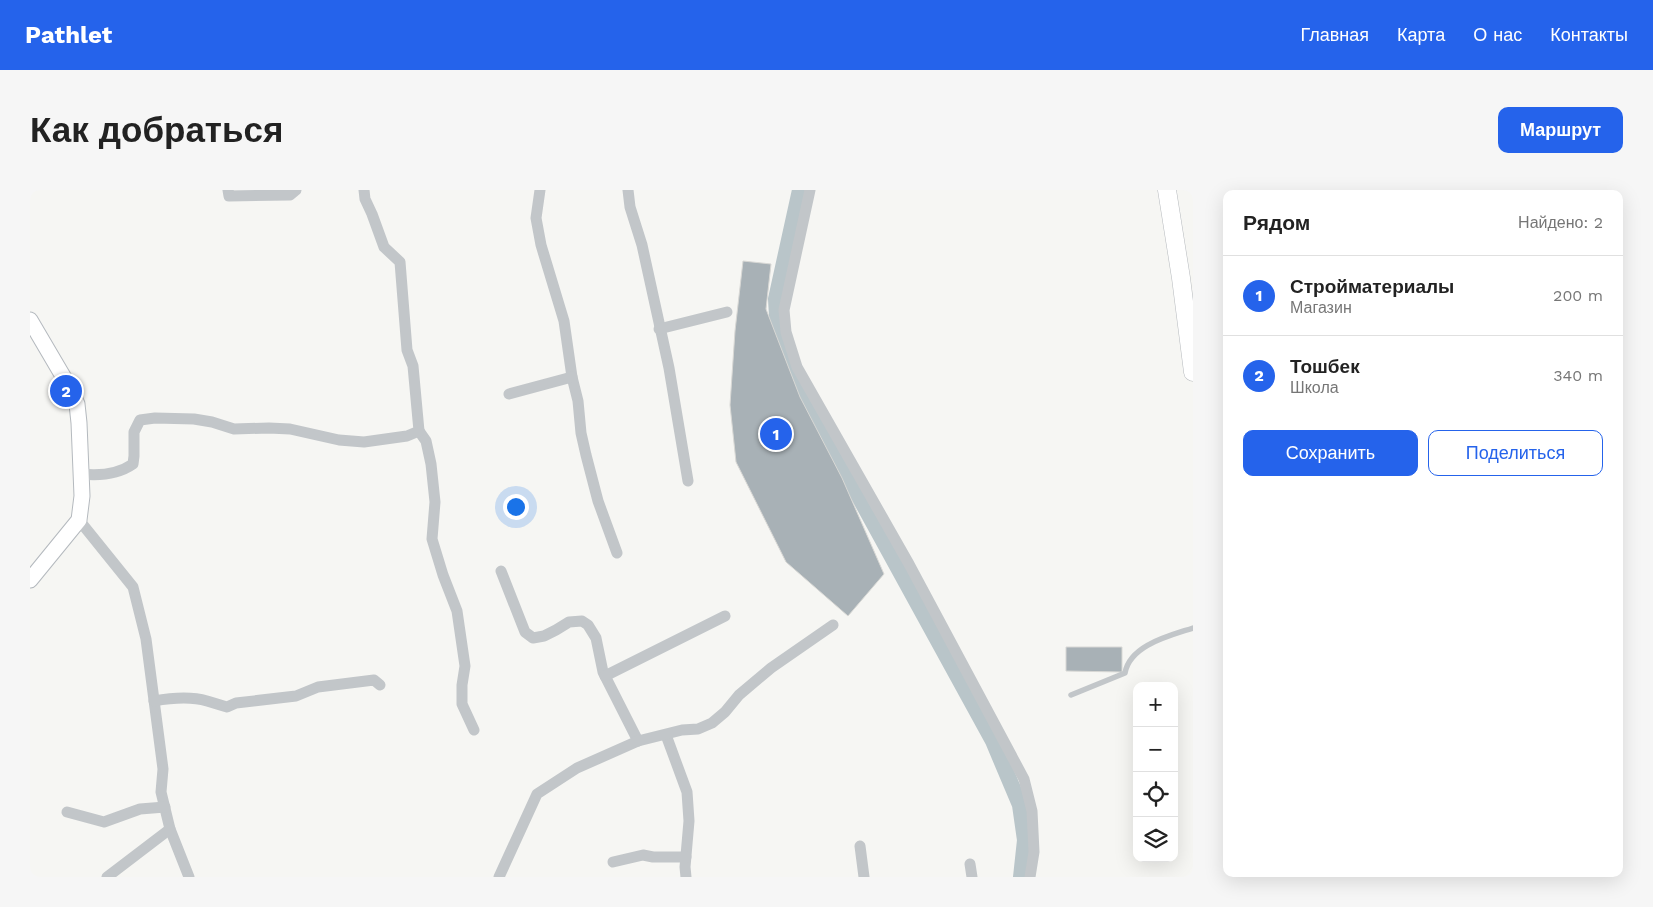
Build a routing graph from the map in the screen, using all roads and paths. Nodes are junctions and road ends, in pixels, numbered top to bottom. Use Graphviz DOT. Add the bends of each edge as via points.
graph roads {
  1 [pos="228,190"];
  2 [pos="296,190"];
  3 [pos="364,190"];
  4 [pos="540,190"];
  5 [pos="628,190"];
  6 [pos="810,190"];
  7 [pos="1167,190"];
  8 [pos="727,312"];
  9 [pos="30,320"];
  10 [pos="659,328"];
  11 [pos="1193,372"];
  12 [pos="572,377"];
  13 [pos="509,394"];
  14 [pos="419,431"];
  15 [pos="81,474"];
  16 [pos="688,481"];
  17 [pos="79,520"];
  18 [pos="617,553"];
  19 [pos="501,571"];
  20 [pos="30,580"];
  21 [pos="725,616"];
  22 [pos="833,625"];
  23 [pos="1193,628"];
  24 [pos="606,676"];
  25 [pos="380,685"];
  26 [pos="1071,695"];
  27 [pos="154,701"];
  28 [pos="474,730"];
  29 [pos="666,734"];
  30 [pos="638,741"];
  31 [pos="165,807"];
  32 [pos="67,812"];
  33 [pos="170,829"];
  34 [pos="860,846"];
  35 [pos="686,858"];
  36 [pos="613,862"];
  37 [pos="970,864"];
  38 [pos="107,877"];
  39 [pos="188,877"];
  40 [pos="499,877"];
  41 [pos="686,877"];
  42 [pos="864,877"];
  43 [pos="972,877"];
  44 [pos="1030,877"];
  1 -- 2 [label="street" via="229,196 290,195"];
  3 -- 14 [label="street" via="364,199 384,247 400,262 407,350 413,366"];
  4 -- 12 [label="street" via="536,218 564,321"];
  5 -- 10 [label="street"];
  6 -- 44 [label="street" via="784,310 786,332 797,367 909,564 1024,779 1032,811 1034,852"];
  7 -- 11 [label="main road"];
  8 -- 10 [label="street"];
  9 -- 15 [label="street" via="77,404"];
  10 -- 16 [label="street"];
  12 -- 13 [label="street"];
  12 -- 18 [label="street" via="586,455"];
  14 -- 15 [label="street" via="407,436 364,442 290,429 234,429 194,419 155,418 140,420 134,432 132,464 124,470 105,475"];
  14 -- 28 [label="street" via="426,441 432,474 435,502 432,539 457,611 465,666 462,704"];
  15 -- 17 [label="street"];
  17 -- 20 [label="street"];
  17 -- 27 [label="street" via="133,587 146,639"];
  19 -- 24 [label="street" via="525,632 532,638 544,636 569,622 582,620 596,638"];
  21 -- 24 [label="street"];
  22 -- 29 [label="street" via="765,673 712,723 698,729"];
  23 -- 26 [label="lane" via="1139,650 1127,664 1125,674"];
  24 -- 30 [label="street"];
  25 -- 27 [label="street" via="374,680 318,687 296,696 236,703 227,707 191,699"];
  27 -- 31 [label="street"];
  29 -- 30 [label="street"];
  29 -- 35 [label="street" via="687,792"];
  30 -- 40 [label="street" via="577,768 537,794"];
  31 -- 32 [label="street" via="140,809 104,822"];
  31 -- 33 [label="street"];
  33 -- 38 [label="street"];
  33 -- 39 [label="street"];
  34 -- 42 [label="street"];
  35 -- 36 [label="street" via="653,858 644,854"];
  35 -- 41 [label="street"];
  37 -- 43 [label="street"];
}
